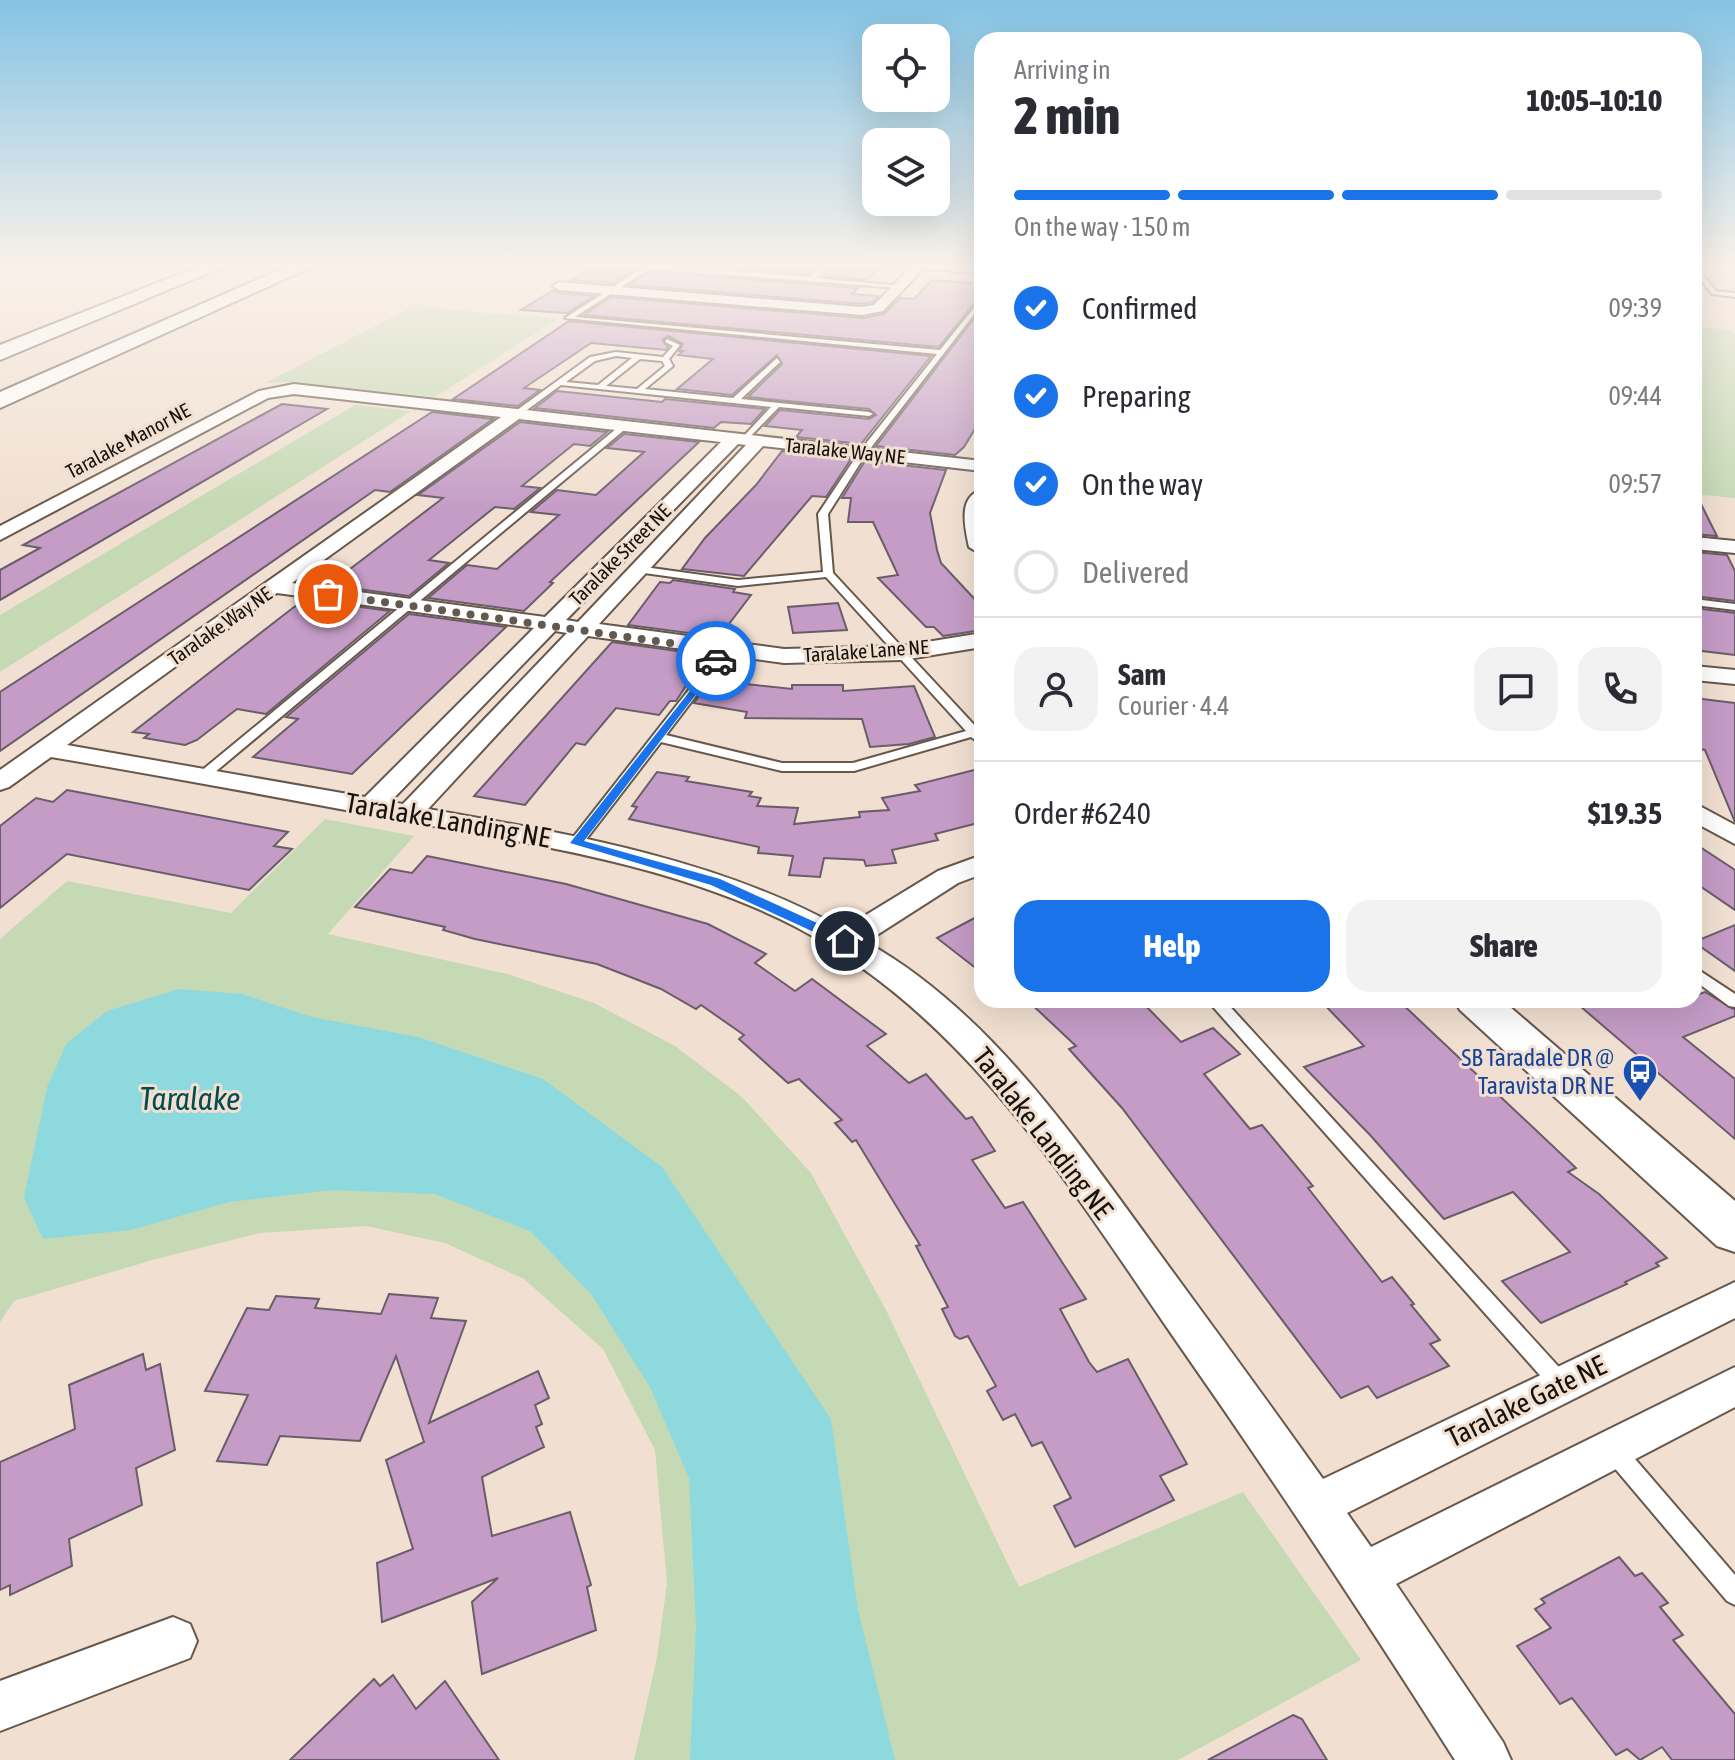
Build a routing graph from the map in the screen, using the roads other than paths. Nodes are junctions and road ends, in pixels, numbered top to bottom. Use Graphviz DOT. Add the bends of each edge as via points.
graph roads {
  1 [pos="124,346"];
  2 [pos="676,346"];
  3 [pos="877,346"];
  4 [pos="946,346"];
  5 [pos="941,352"];
  6 [pos="639,356"];
  7 [pos="665,359"];
  8 [pos="777,360"];
  9 [pos="558,383"];
  10 [pos="600,387"];
  11 [pos="279,391"];
  12 [pos="639,391"];
  13 [pos="0,401"];
  14 [pos="734,401"];
  15 [pos="777,405"];
  16 [pos="517,413"];
  17 [pos="869,414"];
  18 [pos="625,426"];
  19 [pos="745,441"];
  20 [pos="863,453"];
  21 [pos="974,465"];
  22 [pos="0,534"];
  23 [pos="1702,544"];
  24 [pos="1735,547"];
  25 [pos="637,569"];
  26 [pos="828,574"];
  27 [pos="275,587"];
  28 [pos="1702,603"];
  29 [pos="407,605"];
  30 [pos="1735,607"];
  31 [pos="550,625"];
  32 [pos="579,630"];
  33 [pos="974,641"];
  34 [pos="725,651"];
  35 [pos="902,653"];
  36 [pos="1702,674"];
  37 [pos="1735,677"];
  38 [pos="974,732"];
  39 [pos="657,737"];
  40 [pos="974,737"];
  41 [pos="46,749"];
  42 [pos="204,775"];
  43 [pos="0,782"];
  44 [pos="371,806"];
  45 [pos="409,814"];
  46 [pos="1702,816"];
  47 [pos="1735,836"];
  48 [pos="576,843"];
  49 [pos="974,867"];
  50 [pos="845,941"];
  51 [pos="1702,978"];
  52 [pos="1735,1002"];
  53 [pos="1222,1008"];
  54 [pos="1484,1008"];
  55 [pos="1735,1231"];
  56 [pos="1735,1299"];
  57 [pos="1560,1383"];
  58 [pos="1735,1386"];
  59 [pos="1612,1448"];
  60 [pos="1317,1505"];
  61 [pos="1365,1575"];
  62 [pos="1735,1593"];
  63 [pos="173,1641"];
  64 [pos="0,1706"];
  65 [pos="1485,1760"];
  1 -- 13 [label="highway"];
  2 -- 7 [label="lane"];
  3 -- 5 [label="lane"];
  4 -- 5 [label="lane"];
  5 -- 20 [label="lane"];
  6 -- 7 [label="lane"];
  6 -- 9 [label="lane" via="599,357"];
  6 -- 10 [label="lane"];
  7 -- 12 [label="lane" via="669,366"];
  8 -- 14 [label="lane"];
  9 -- 10 [label="lane"];
  9 -- 16 [label="lane"];
  10 -- 12 [label="lane"];
  11 -- 16 [label="street, Taralake Way NE"];
  11 -- 22 [label="street, Taralake Manor NE" via="264,394"];
  12 -- 14 [label="lane"];
  14 -- 15 [label="lane"];
  15 -- 17 [label="lane"];
  15 -- 19 [label="lane"];
  16 -- 18 [label="street, Taralake Way NE"];
  16 -- 27 [label="street, Taralake Way NE"];
  18 -- 19 [label="street, Taralake Way NE"];
  18 -- 29 [label="lane"];
  19 -- 20 [label="street, Taralake Way NE"];
  19 -- 25 [label="street, Taralake Street NE"];
  19 -- 31 [label="street, Taralake Street NE"];
  20 -- 21 [label="street, Taralake Way NE"];
  20 -- 26 [label="lane" via="823,514"];
  23 -- 24 [label="street"];
  25 -- 26 [label="lane" via="738,583"];
  25 -- 32 [label="street, Taralake Street NE"];
  26 -- 35 [label="lane"];
  27 -- 29 [label="street, Taralake Lane NE"];
  27 -- 41 [label="street, Taralake Way NE"];
  28 -- 30 [label="lane"];
  29 -- 31 [label="street, Taralake Lane NE"];
  29 -- 42 [label="lane"];
  31 -- 32 [label="street, Taralake Lane NE"];
  31 -- 44 [label="street, Taralake Street NE"];
  32 -- 34 [label="street, Taralake Lane NE"];
  32 -- 45 [label="street, Taralake Street NE"];
  33 -- 35 [label="street, Taralake Lane NE"];
  34 -- 35 [label="street, Taralake Lane NE" via="847,657"];
  34 -- 39 [label="lane"];
  35 -- 38 [label="lane"];
  36 -- 37 [label="street"];
  39 -- 40 [label="lane" via="782,767 854,767"];
  39 -- 48 [label="lane"];
  41 -- 42 [label="street, Taralake Landing NE"];
  41 -- 43 [label="street, Taralake Way NE"];
  42 -- 44 [label="street, Taralake Landing NE"];
  44 -- 45 [label="street, Taralake Landing NE"];
  45 -- 48 [label="street, Taralake Landing NE"];
  46 -- 47 [label="street"];
  48 -- 50 [label="street, Taralake Landing NE" via="716,882"];
  49 -- 50 [label="street" via="948,877"];
  50 -- 60 [label="street, Taralake Landing NE" via="971,1041 1034,1111"];
  51 -- 52 [label="lane"];
  53 -- 57 [label="lane"];
  54 -- 55 [label="street"];
  56 -- 57 [label="street, Taralake Gate NE"];
  57 -- 60 [label="street, Taralake Gate NE"];
  58 -- 59 [label="street"];
  59 -- 61 [label="street"];
  59 -- 62 [label="lane"];
  60 -- 61 [label="street, Taralake Landing NE"];
  61 -- 65 [label="street, Taralake Landing NE"];
  63 -- 64 [label="street"];
}
